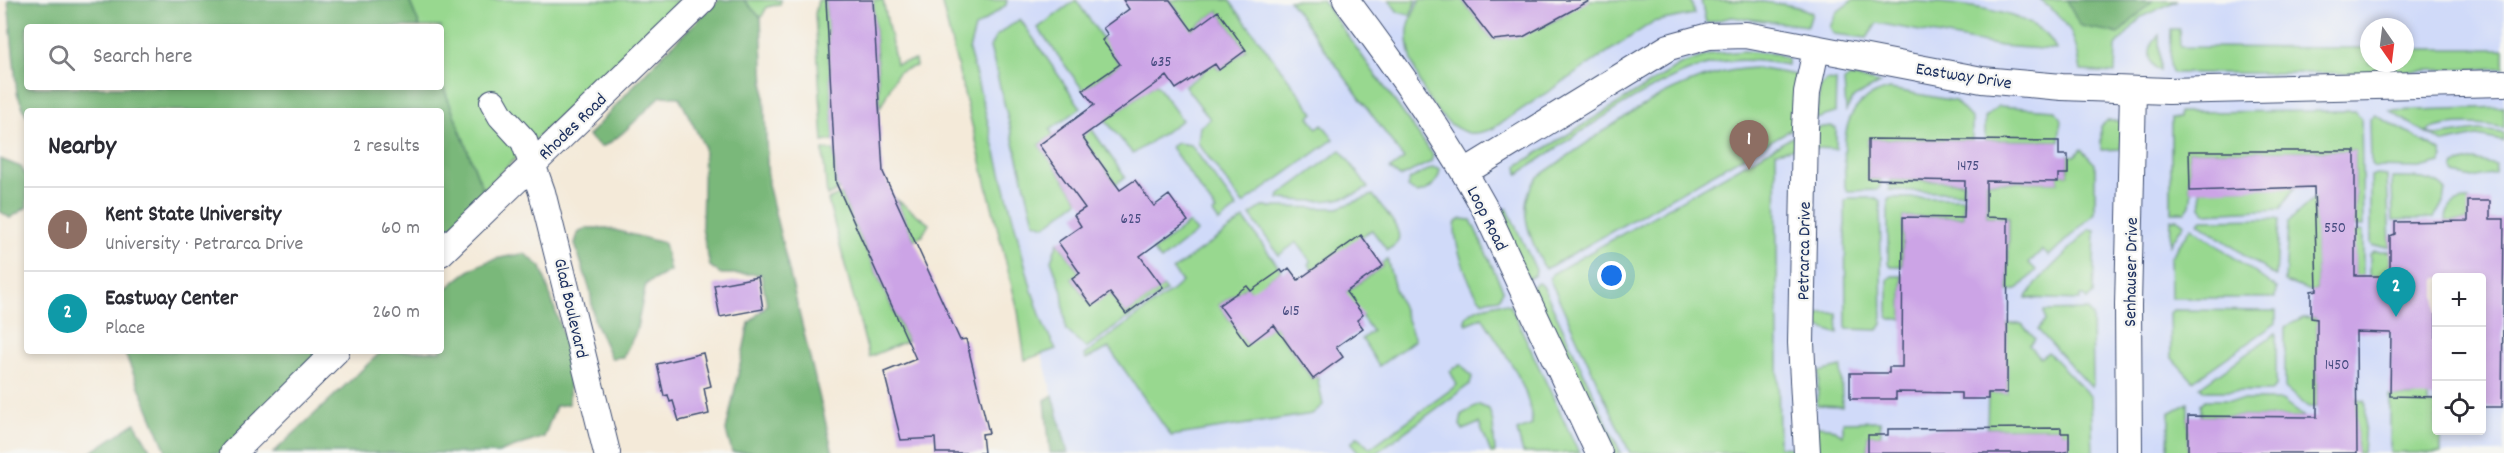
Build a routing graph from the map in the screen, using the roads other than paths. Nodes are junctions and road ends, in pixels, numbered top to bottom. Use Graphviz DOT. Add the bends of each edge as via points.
graph roads {
  1 [pos="1346,0"];
  2 [pos="700,1"];
  3 [pos="1816,50"];
  4 [pos="2504,83"];
  5 [pos="2133,91"];
  6 [pos="493,102"];
  7 [pos="531,166"];
  8 [pos="1465,172"];
  9 [pos="444,250"];
  10 [pos="333,354"];
  11 [pos="233,453"];
  12 [pos="607,453"];
  13 [pos="1599,453"];
  14 [pos="1807,453"];
  15 [pos="2129,453"];
  1 -- 8 [label="street, Loop Road"];
  2 -- 7 [label="street, Rhodes Road"];
  3 -- 5 [label="street, Eastway Drive" via="1982,80"];
  3 -- 8 [label="street, Eastway Drive" via="1746,35 1709,36 1669,47"];
  3 -- 14 [label="street, Petrarca Drive" via="1807,92 1805,147 1801,343"];
  4 -- 5 [label="street, Eastway Drive"];
  5 -- 15 [label="street, Senhauser Drive"];
  6 -- 7 [label="street, Glad Boulevard" via="524,141"];
  7 -- 9 [label="street, Rhodes Road"];
  7 -- 12 [label="street, Glad Boulevard" via="554,234"];
  8 -- 13 [label="street, Loop Road"];
  10 -- 11 [label="street"];
}
